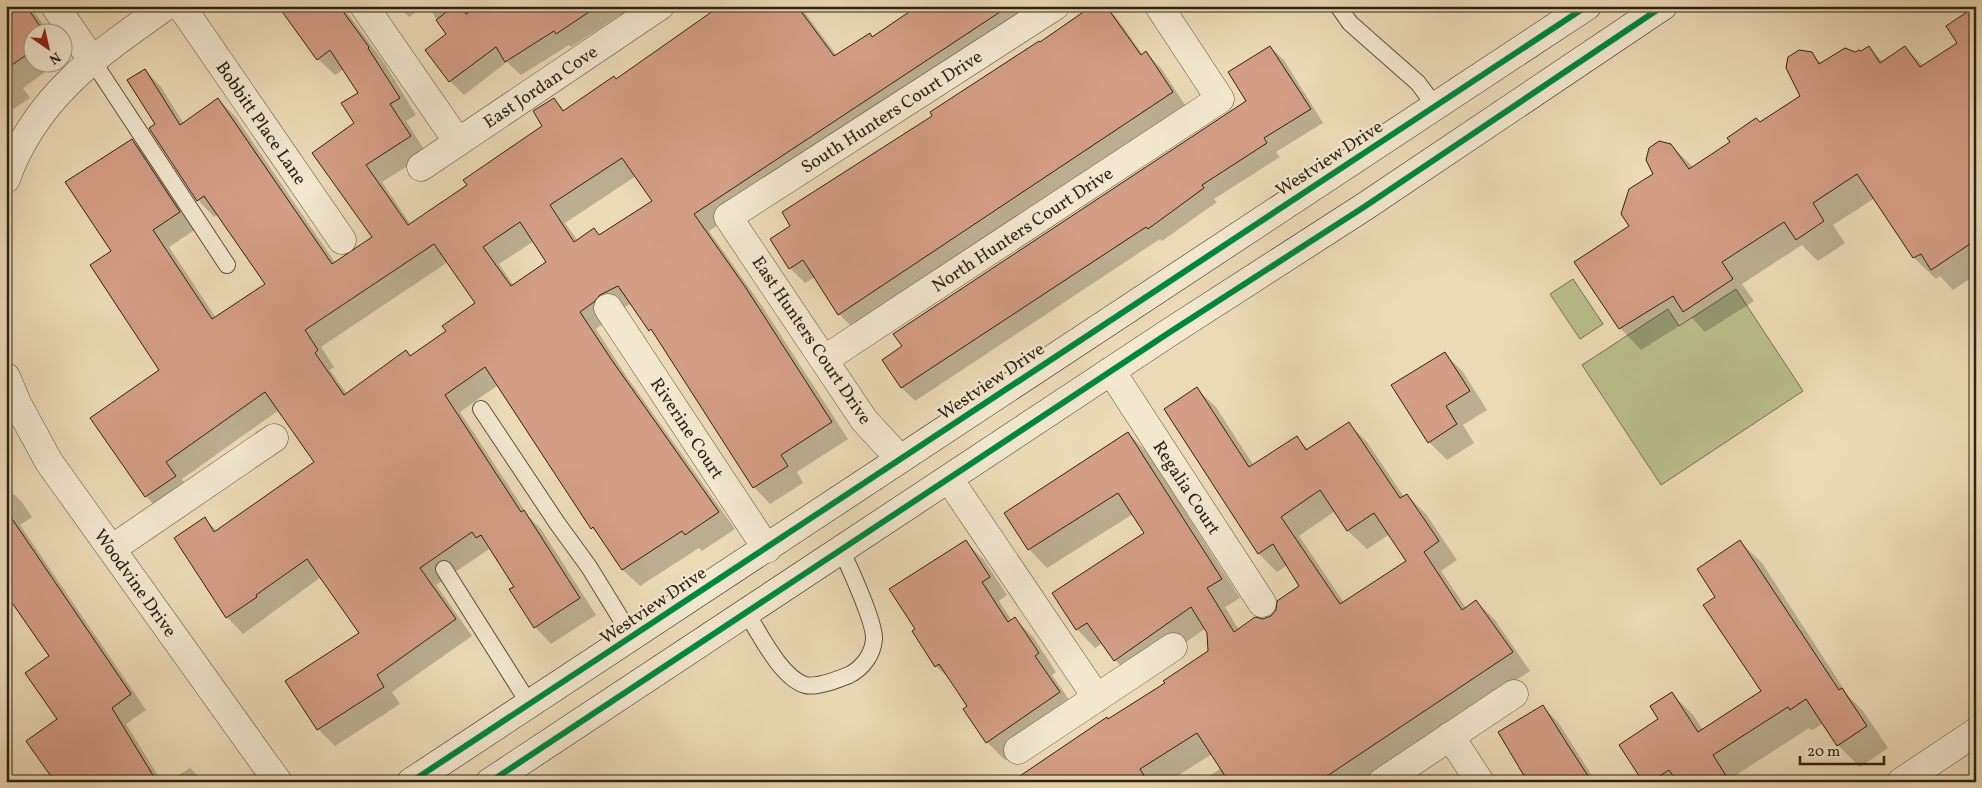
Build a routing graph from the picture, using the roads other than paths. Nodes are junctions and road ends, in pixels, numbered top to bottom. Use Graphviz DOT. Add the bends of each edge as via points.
graph roads {
  1 [pos="55,6"];
  2 [pos="166,6"];
  3 [pos="181,6"];
  4 [pos="364,6"];
  5 [pos="660,6"];
  6 [pos="1055,6"];
  7 [pos="1159,6"];
  8 [pos="1338,6"];
  9 [pos="1663,6"];
  10 [pos="1579,12"];
  11 [pos="1593,53"];
  12 [pos="92,60"];
  13 [pos="1435,106"];
  14 [pos="458,142"];
  15 [pos="421,167"];
  16 [pos="6,179"];
  17 [pos="728,217"];
  18 [pos="342,240"];
  19 [pos="227,264"];
  20 [pos="1146,296"];
  21 [pos="608,308"];
  22 [pos="1170,332"];
  23 [pos="825,359"];
  24 [pos="1111,371"];
  25 [pos="6,376"];
  26 [pos="481,409"];
  27 [pos="274,438"];
  28 [pos="900,460"];
  29 [pos="949,478"];
  30 [pos="113,548"];
  31 [pos="767,549"];
  32 [pos="841,550"];
  33 [pos="444,569"];
  34 [pos="715,582"];
  35 [pos="1262,603"];
  36 [pos="742,614"];
  37 [pos="632,638"];
  38 [pos="1173,647"];
  39 [pos="1514,694"];
  40 [pos="1097,698"];
  41 [pos="530,705"];
  42 [pos="1976,732"];
  43 [pos="1450,736"];
  44 [pos="1018,750"];
  45 [pos="278,782"];
  46 [pos="411,782"];
  47 [pos="490,782"];
  48 [pos="1382,782"];
  49 [pos="1480,782"];
  50 [pos="1900,782"];
  1 -- 12 [label="street"];
  2 -- 12 [label="street"];
  3 -- 18 [label="street, Bobbitt Place Lane"];
  4 -- 14 [label="street"];
  5 -- 14 [label="street, East Jordan Cove"];
  6 -- 17 [label="street, South Hunters Court Drive"];
  7 -- 23 [label="street, North Hunters Court Drive" via="1220,99"];
  8 -- 13 [label="lane" via="1350,23 1418,83"];
  9 -- 11 [label="street"];
  10 -- 11 [label="street"];
  10 -- 13 [label="street, Westview Drive"];
  11 -- 22 [label="street"];
  12 -- 16 [label="street" via="41,113"];
  12 -- 19 [label="lane"];
  13 -- 20 [label="street, Westview Drive"];
  14 -- 15 [label="street, East Jordan Cove"];
  17 -- 23 [label="street, East Hunters Court Drive"];
  20 -- 22 [label="street"];
  20 -- 28 [label="street, Westview Drive"];
  21 -- 31 [label="street, Riverine Court"];
  22 -- 24 [label="street"];
  23 -- 28 [label="street, East Hunters Court Drive" via="864,420"];
  24 -- 29 [label="street"];
  24 -- 35 [label="street, Regalia Court"];
  25 -- 30 [label="street, Woodvine Drive" via="49,462"];
  26 -- 37 [label="lane" via="557,524 590,567"];
  27 -- 30 [label="street"];
  28 -- 31 [label="street, Westview Drive"];
  29 -- 32 [label="street"];
  29 -- 40 [label="street"];
  30 -- 45 [label="street, Woodvine Drive"];
  31 -- 34 [label="street, Westview Drive"];
  32 -- 36 [label="street"];
  32 -- 36 [label="lane" via="874,637 870,657 855,672 833,682 806,685 787,673"];
  33 -- 41 [label="lane"];
  34 -- 36 [label="street"];
  34 -- 37 [label="street, Westview Drive"];
  36 -- 47 [label="street"];
  37 -- 41 [label="street, Westview Drive"];
  38 -- 40 [label="street"];
  39 -- 43 [label="street"];
  40 -- 44 [label="street"];
  41 -- 46 [label="street, Westview Drive"];
  42 -- 50 [label="street"];
  43 -- 48 [label="street"];
  43 -- 49 [label="street"];
}
